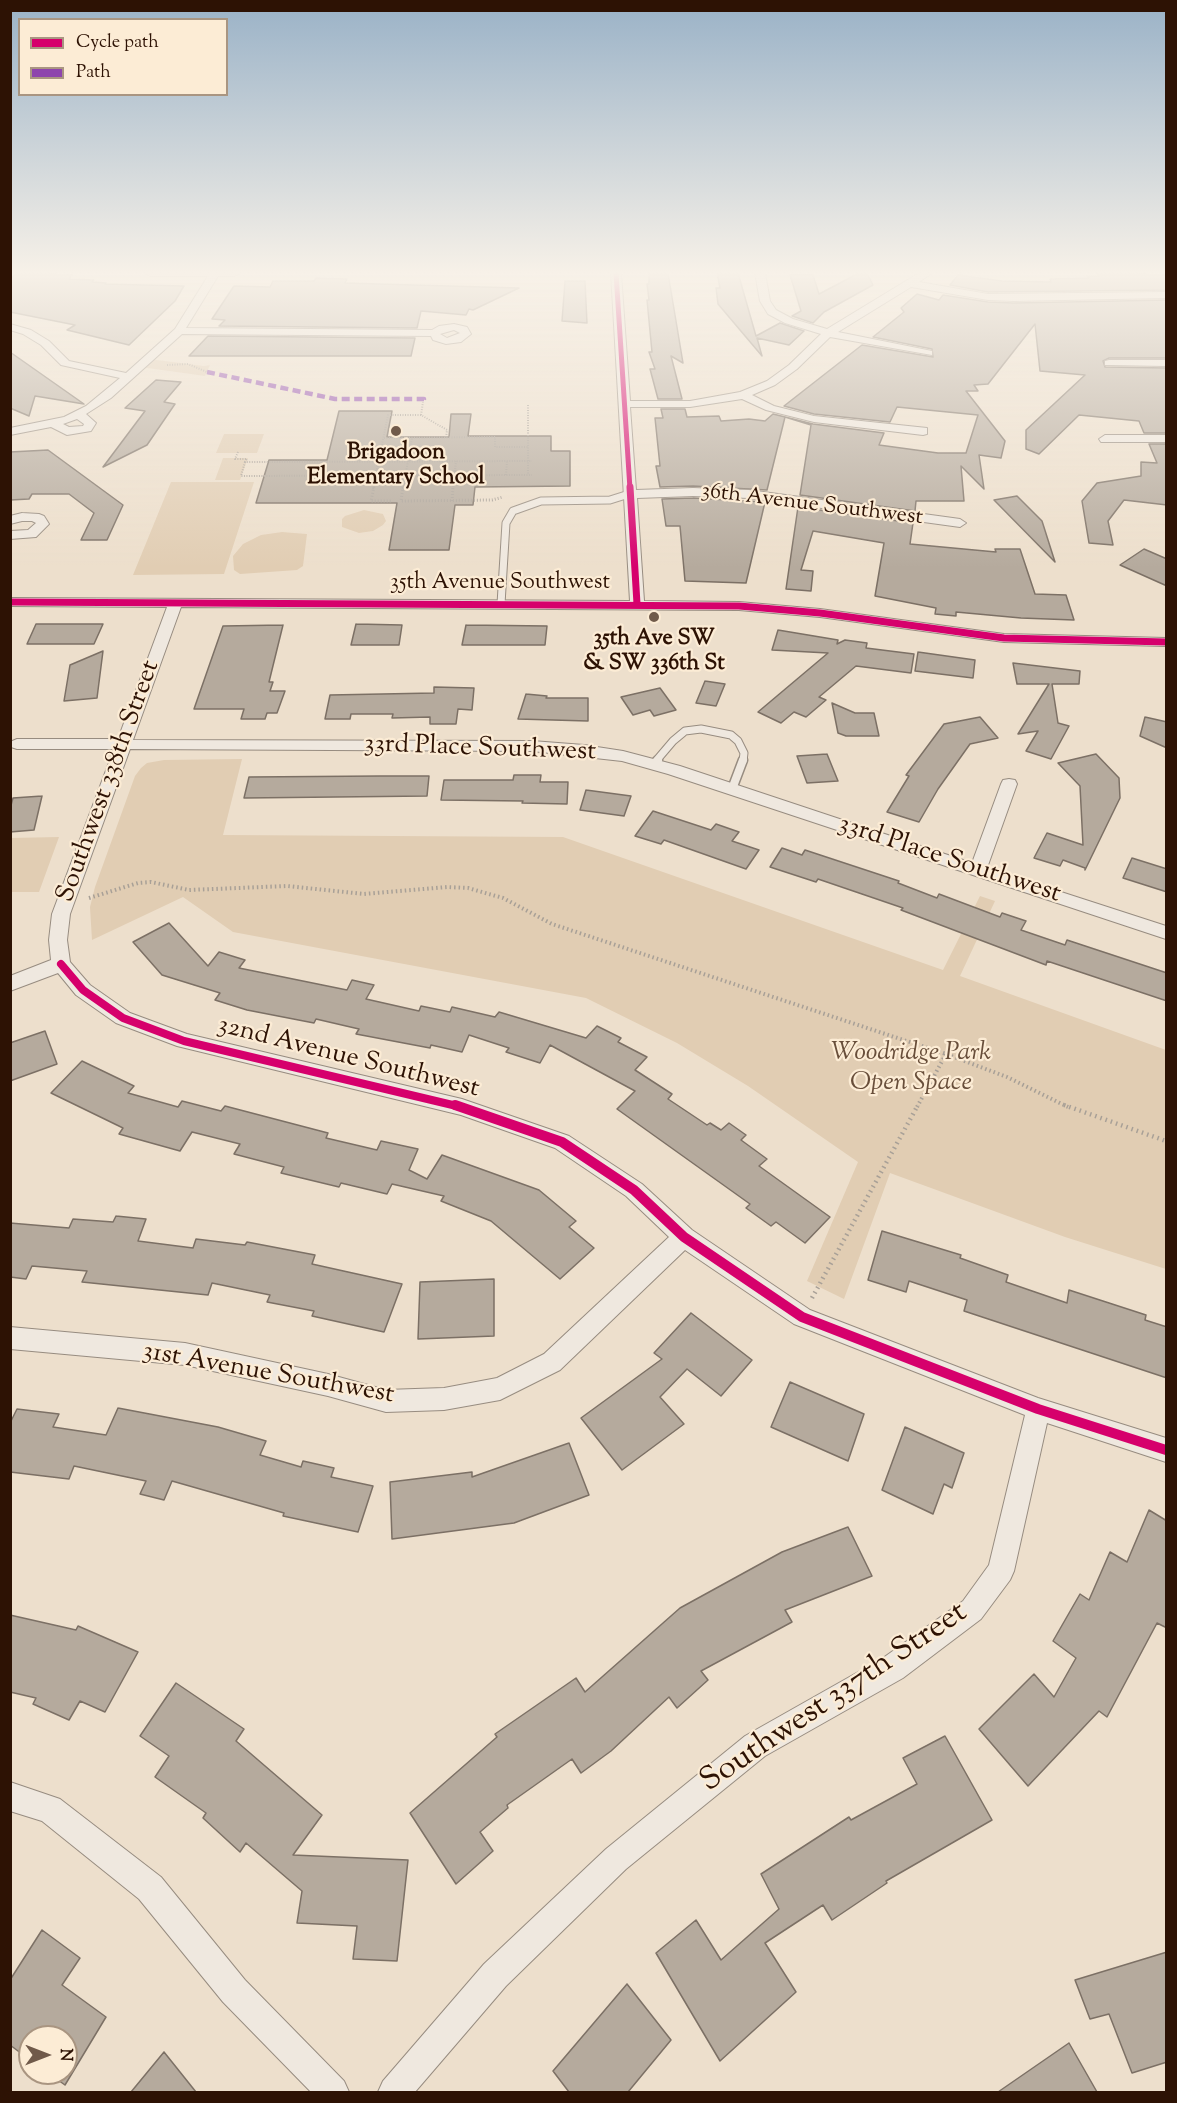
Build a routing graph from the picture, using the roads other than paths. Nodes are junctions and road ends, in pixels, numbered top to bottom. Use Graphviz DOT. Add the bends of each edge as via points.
graph roads {
  1 [pos="102,371"];
  2 [pos="135,371"];
  3 [pos="623,371"];
  4 [pos="788,371"];
  5 [pos="129,377"];
  6 [pos="743,395"];
  7 [pos="625,404"];
  8 [pos="73,417"];
  9 [pos="54,424"];
  10 [pos="923,431"];
  11 [pos="10,432"];
  12 [pos="1105,439"];
  13 [pos="1167,439"];
  14 [pos="629,494"];
  15 [pos="10,520"];
  16 [pos="960,523"];
  17 [pos="10,535"];
  18 [pos="10,602"];
  19 [pos="176,603"];
  20 [pos="501,604"];
  21 [pos="637,604"];
  22 [pos="1167,642"];
  23 [pos="17,744"];
  24 [pos="124,745"];
  25 [pos="654,764"];
  26 [pos="1009,784"];
  27 [pos="732,789"];
  28 [pos="978,870"];
  29 [pos="1167,933"];
  30 [pos="62,964"];
  31 [pos="10,984"];
  32 [pos="684,1237"];
  33 [pos="10,1338"];
  34 [pos="1038,1409"];
  35 [pos="1167,1450"];
  36 [pos="10,1796"];
  37 [pos="333,2092"];
  38 [pos="394,2092"];
  1 -- 5 [label="street"];
  2 -- 5 [label="street"];
  3 -- 7 [label="street"];
  4 -- 6 [label="street"];
  5 -- 8 [label="street"];
  6 -- 7 [label="street" via="690,404"];
  6 -- 10 [label="street" via="770,408 814,419"];
  7 -- 14 [label="street"];
  8 -- 9 [label="street"];
  8 -- 9 [label="street" via="90,423 85,430 67,431"];
  9 -- 11 [label="street"];
  12 -- 13 [label="street"];
  14 -- 16 [label="street, 36th Avenue Southwest" via="749,494"];
  14 -- 20 [label="lane" via="610,500 541,501 513,511 506,523"];
  14 -- 21 [label="street"];
  15 -- 17 [label="street" via="34,517 43,524 31,534"];
  18 -- 19 [label="street, 35th Avenue Southwest"];
  19 -- 20 [label="street, 35th Avenue Southwest"];
  19 -- 24 [label="street, Southwest 338th Street"];
  20 -- 21 [label="street, 35th Avenue Southwest"];
  21 -- 22 [label="street, 35th Avenue Southwest" via="762,608 1004,638"];
  23 -- 24 [label="street, 33rd Place Southwest"];
  24 -- 25 [label="street, 33rd Place Southwest" via="532,746 585,750"];
  24 -- 30 [label="street, Southwest 338th Street" via="64,905 58,940"];
  25 -- 27 [label="street, 33rd Place Southwest"];
  25 -- 27 [label="lane" via="685,731 701,729 731,735 744,753"];
  26 -- 28 [label="street"];
  27 -- 28 [label="street, 33rd Place Southwest"];
  28 -- 29 [label="street, 33rd Place Southwest"];
  30 -- 31 [label="street"];
  30 -- 32 [label="street, 32nd Avenue Southwest" via="83,990 123,1018 184,1041 462,1107 562,1142 634,1190"];
  32 -- 33 [label="street, 31st Avenue Southwest" via="552,1362 500,1389 444,1399 386,1401 328,1384 185,1354"];
  32 -- 34 [label="street, 32nd Avenue Southwest" via="802,1317"];
  34 -- 35 [label="street, 32nd Avenue Southwest"];
  34 -- 38 [label="street, Southwest 337th Street" via="1001,1571 972,1610 893,1668 755,1746 616,1859 495,1975"];
  36 -- 37 [label="street" via="50,1809 150,1888 234,1992"];
}
